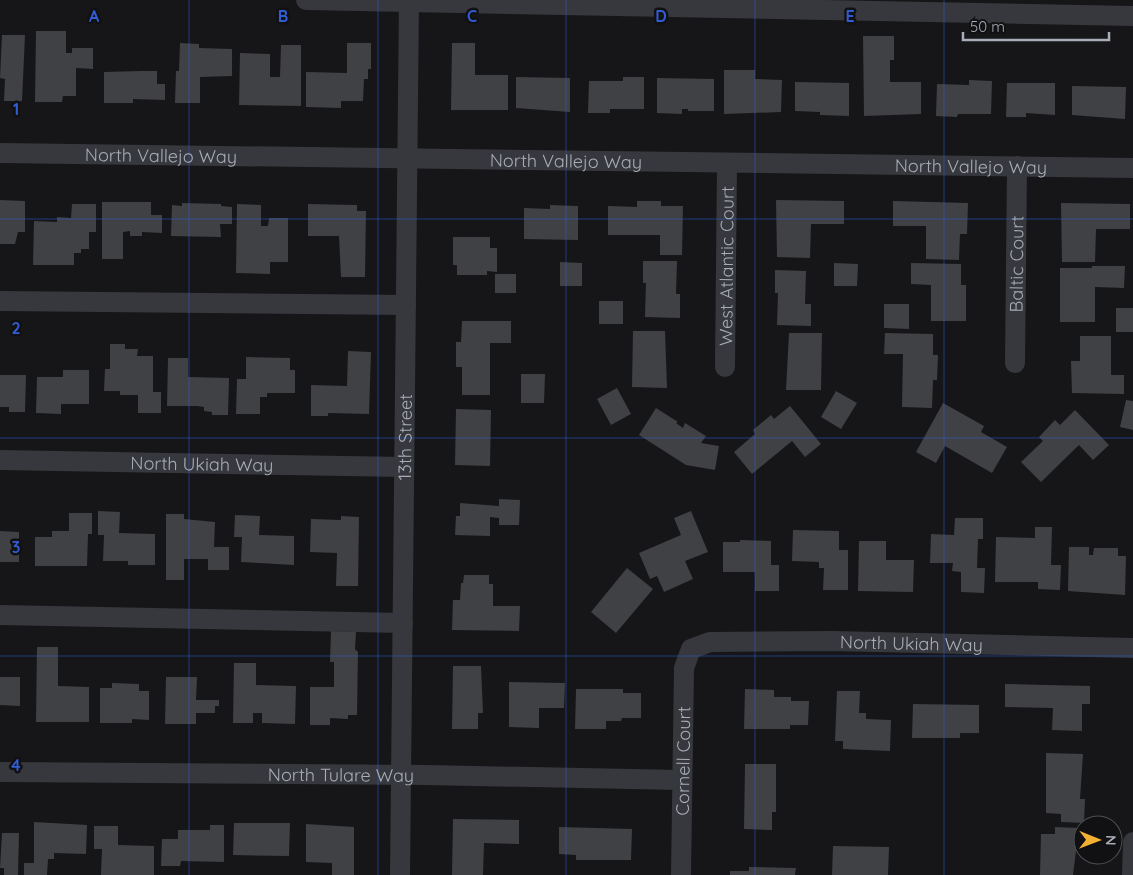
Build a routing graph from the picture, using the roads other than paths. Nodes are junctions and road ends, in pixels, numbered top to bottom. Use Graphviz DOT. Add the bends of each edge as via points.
graph roads {
  1 [pos="306,0"];
  2 [pos="409,1"];
  3 [pos="1133,16"];
  4 [pos="0,153"];
  5 [pos="408,158"];
  6 [pos="727,164"];
  7 [pos="1017,166"];
  8 [pos="1133,168"];
  9 [pos="0,301"];
  10 [pos="406,305"];
  11 [pos="1015,362"];
  12 [pos="725,367"];
  13 [pos="0,460"];
  14 [pos="404,467"];
  15 [pos="0,615"];
  16 [pos="403,623"];
  17 [pos="1133,648"];
  18 [pos="692,649"];
  19 [pos="0,772"];
  20 [pos="402,775"];
  21 [pos="681,780"];
  22 [pos="1133,842"];
  23 [pos="400,875"];
  24 [pos="681,875"];
  25 [pos="1132,875"];
  1 -- 2 [label="street"];
  2 -- 3 [label="street"];
  2 -- 5 [label="street, 13th Street"];
  4 -- 5 [label="street, North Vallejo Way"];
  5 -- 6 [label="street, North Vallejo Way"];
  5 -- 10 [label="street, 13th Street"];
  6 -- 7 [label="street, North Vallejo Way"];
  6 -- 12 [label="street, West Atlantic Court"];
  7 -- 8 [label="street, North Vallejo Way"];
  7 -- 11 [label="street, Baltic Court"];
  9 -- 10 [label="street"];
  10 -- 14 [label="street, 13th Street"];
  13 -- 14 [label="street, North Ukiah Way"];
  14 -- 16 [label="street, 13th Street"];
  15 -- 16 [label="street"];
  16 -- 20 [label="street, 13th Street"];
  17 -- 18 [label="street, North Ukiah Way" via="813,641 710,642"];
  18 -- 21 [label="street, Cornell Court" via="684,668"];
  19 -- 20 [label="street, North Tulare Way"];
  20 -- 21 [label="street, North Tulare Way"];
  20 -- 23 [label="street, 13th Street"];
  21 -- 24 [label="street, Cornell Court"];
  22 -- 25 [label="street"];
}
